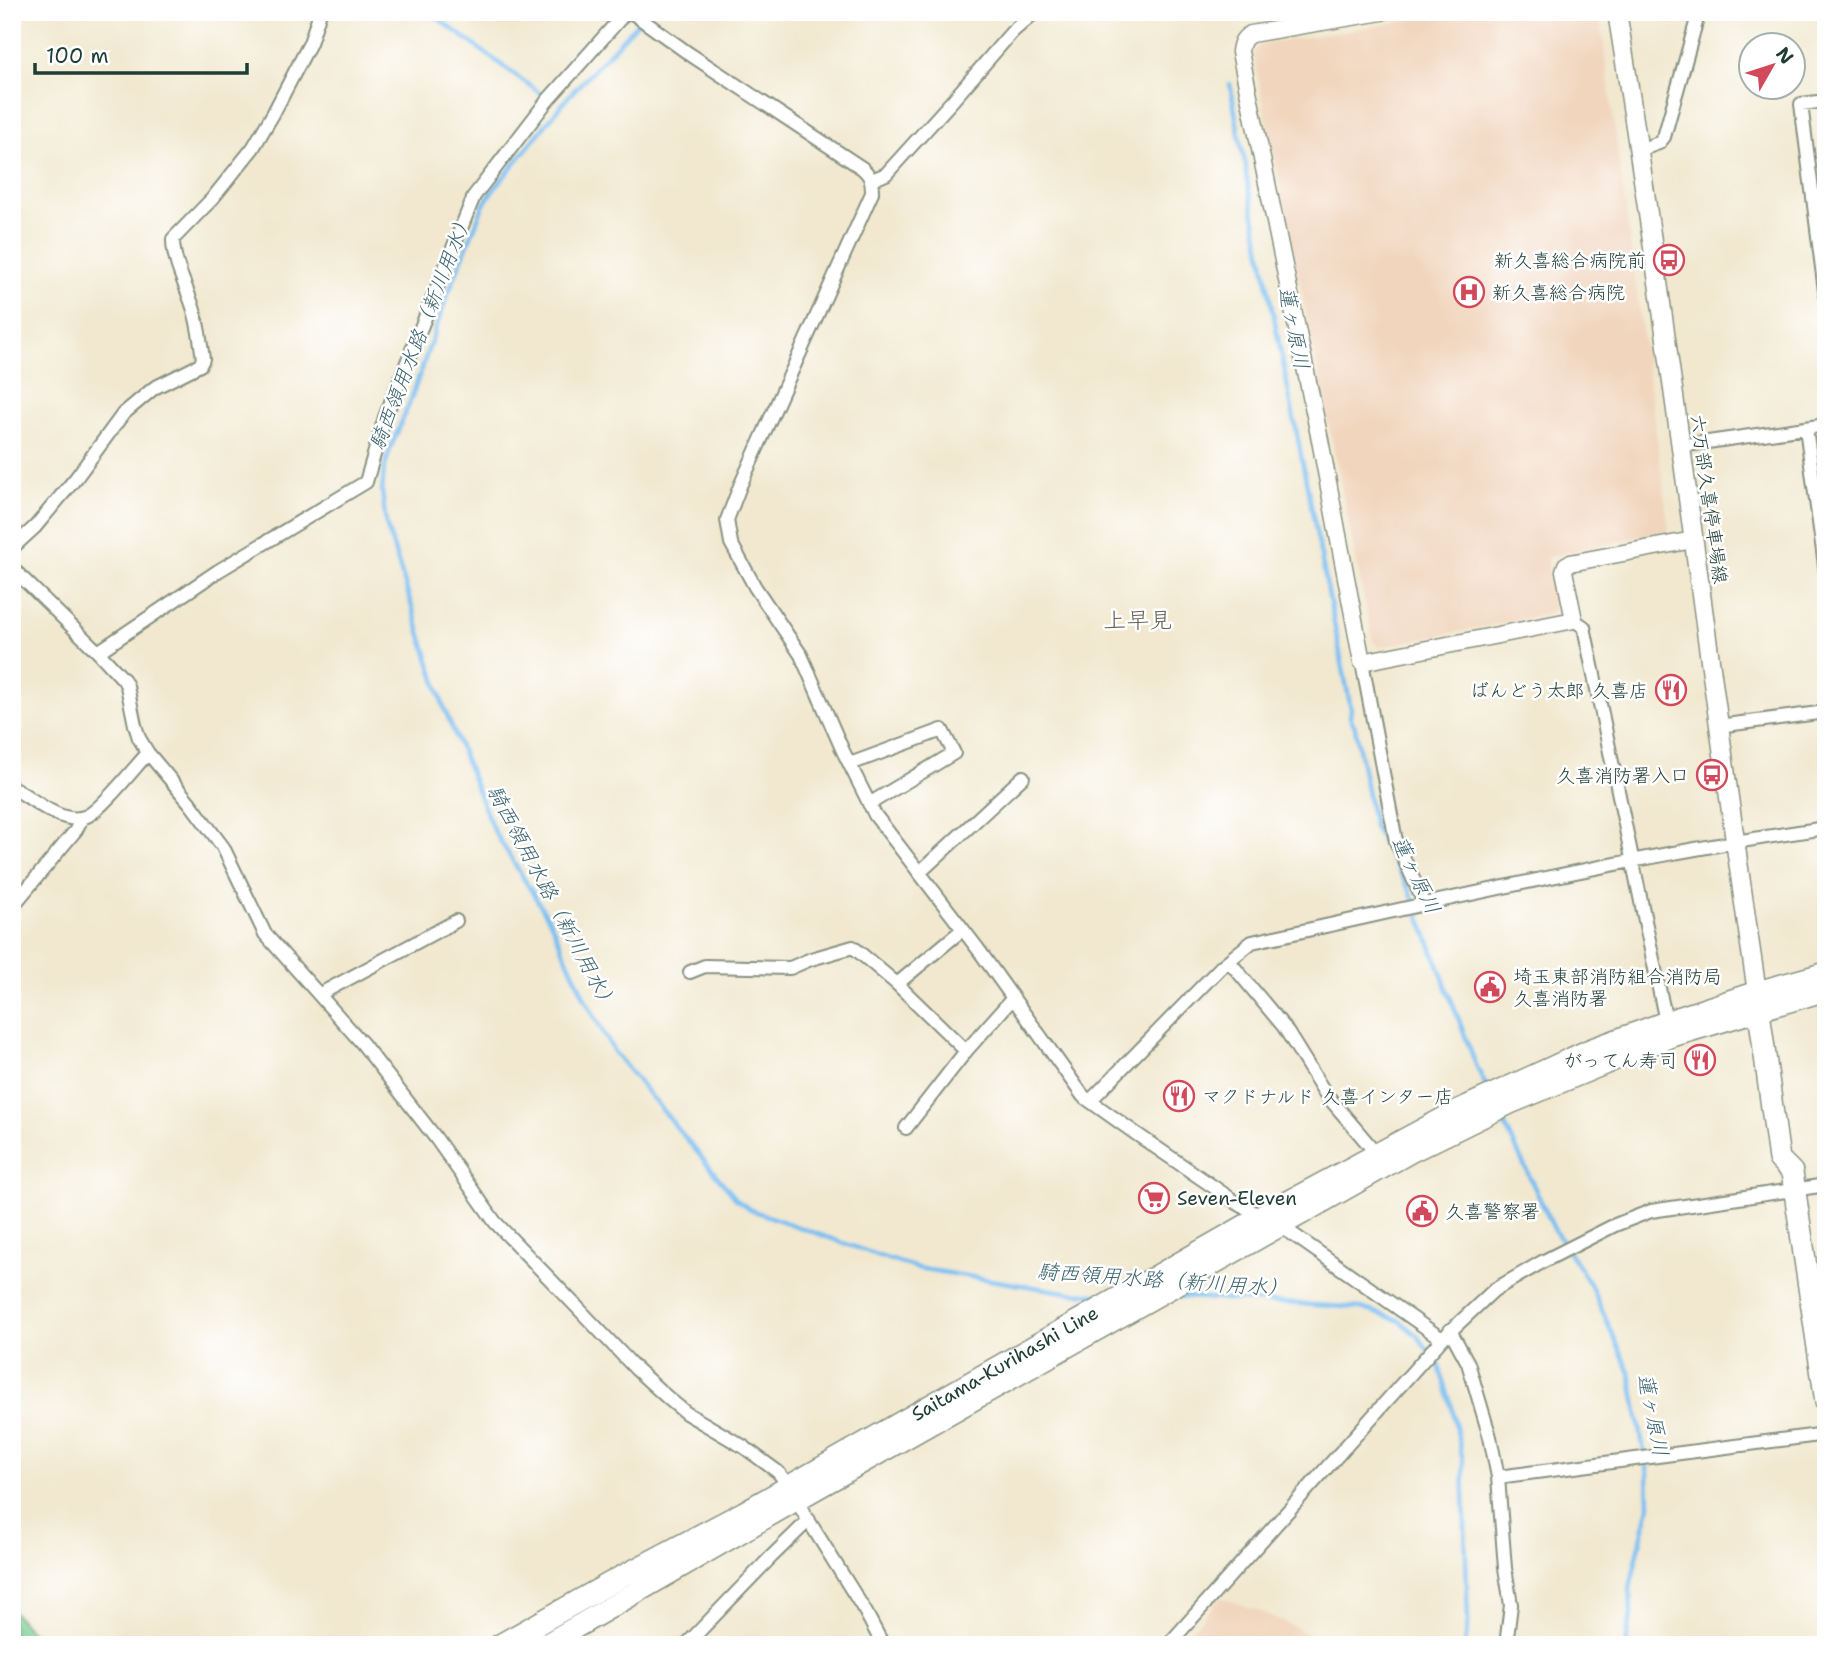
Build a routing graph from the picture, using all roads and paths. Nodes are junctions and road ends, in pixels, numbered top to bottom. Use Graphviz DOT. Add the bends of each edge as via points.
graph roads {
  1 [pos="320,12"];
  2 [pos="1035,12"];
  3 [pos="1382,12"];
  4 [pos="1617,12"];
  5 [pos="1699,12"];
  6 [pos="634,16"];
  7 [pos="1826,101"];
  8 [pos="1639,150"];
  9 [pos="872,180"];
  10 [pos="1821,216"];
  11 [pos="1826,299"];
  12 [pos="1826,425"];
  13 [pos="1806,428"];
  14 [pos="1680,446"];
  15 [pos="1823,535"];
  16 [pos="1693,540"];
  17 [pos="12,548"];
  18 [pos="12,568"];
  19 [pos="1826,573"];
  20 [pos="1574,620"];
  21 [pos="98,652"];
  22 [pos="1362,662"];
  23 [pos="1826,712"];
  24 [pos="1718,726"];
  25 [pos="148,753"];
  26 [pos="850,764"];
  27 [pos="1023,777"];
  28 [pos="12,787"];
  29 [pos="869,804"];
  30 [pos="82,818"];
  31 [pos="1826,828"];
  32 [pos="1734,841"];
  33 [pos="1632,860"];
  34 [pos="919,873"];
  35 [pos="1424,905"];
  36 [pos="12,907"];
  37 [pos="456,921"];
  38 [pos="962,930"];
  39 [pos="1229,961"];
  40 [pos="690,972"];
  41 [pos="1826,973"];
  42 [pos="897,984"];
  43 [pos="1826,990"];
  44 [pos="320,994"];
  45 [pos="1013,998"];
  46 [pos="1757,1001"];
  47 [pos="1666,1022"];
  48 [pos="966,1051"];
  49 [pos="1090,1101"];
  50 [pos="906,1128"];
  51 [pos="1377,1153"];
  52 [pos="1826,1185"];
  53 [pos="1795,1189"];
  54 [pos="1269,1221"];
  55 [pos="1446,1335"];
  56 [pos="1826,1402"];
  57 [pos="1826,1434"];
  58 [pos="1498,1477"];
  59 [pos="793,1493"];
  60 [pos="809,1520"];
  61 [pos="511,1642"];
  62 [pos="545,1645"];
  63 [pos="686,1645"];
  64 [pos="883,1645"];
  65 [pos="1168,1645"];
  66 [pos="1506,1645"];
  1 -- 17 [label="street" via="310,43 253,148 212,200 173,239 195,314 203,359 200,365 154,388 123,414 76,478"];
  2 -- 9 [label="street" via="886,174"];
  3 -- 22 [label="street" via="1251,34 1245,37 1240,52"];
  4 -- 8 [label="main road, 六万部久喜停車場線"];
  5 -- 8 [label="street" via="1664,137"];
  6 -- 9 [label="street" via="851,160"];
  6 -- 21 [label="street" via="547,101 474,196 385,417 366,482 218,571"];
  7 -- 10 [label="street" via="1801,104"];
  8 -- 14 [label="main road, 六万部久喜停車場線"];
  9 -- 26 [label="street" via="872,193 727,520 731,543 800,655"];
  10 -- 11 [label="street"];
  12 -- 13 [label="street"];
  13 -- 14 [label="street"];
  13 -- 15 [label="street"];
  14 -- 16 [label="main road, 六万部久喜停車場線"];
  15 -- 19 [label="street"];
  16 -- 20 [label="street" via="1566,565"];
  16 -- 24 [label="main road, 六万部久喜停車場線"];
  18 -- 21 [label="street"];
  20 -- 22 [label="street"];
  20 -- 33 [label="street" via="1584,627"];
  21 -- 25 [label="street" via="127,686 139,738"];
  22 -- 35 [label="street" via="1396,841"];
  23 -- 24 [label="street"];
  24 -- 32 [label="main road, 六万部久喜停車場線"];
  25 -- 30 [label="street" via="99,807"];
  25 -- 44 [label="street" via="223,847 265,934"];
  26 -- 29 [label="street"];
  26 -- 29 [label="street" via="942,730 954,752"];
  27 -- 34 [label="street"];
  28 -- 30 [label="street" via="54,812"];
  29 -- 34 [label="street"];
  30 -- 36 [label="street"];
  31 -- 32 [label="street"];
  32 -- 33 [label="street"];
  32 -- 46 [label="main road, 六万部久喜停車場線"];
  33 -- 35 [label="street"];
  33 -- 47 [label="street"];
  34 -- 38 [label="street"];
  35 -- 39 [label="street" via="1252,942"];
  37 -- 44 [label="street"];
  38 -- 42 [label="street"];
  38 -- 45 [label="street"];
  39 -- 49 [label="street"];
  39 -- 51 [label="street" via="1284,1027 1325,1093"];
  40 -- 42 [label="street" via="705,966 790,968 853,947"];
  41 -- 46 [label="main road, Saitama-Kurihashi Line"];
  42 -- 48 [label="street"];
  43 -- 46 [label="main road, Saitama-Kurihashi Line"];
  44 -- 59 [label="street" via="435,1137 495,1222 636,1369 677,1406 770,1464"];
  45 -- 48 [label="street"];
  45 -- 49 [label="street"];
  46 -- 47 [label="main road, Saitama-Kurihashi Line"];
  46 -- 53 [label="main road" via="1779,1159 1792,1172"];
  46 -- 54 [label="main road, Saitama-Kurihashi Line" via="1510,1103"];
  47 -- 51 [label="main road, Saitama-Kurihashi Line" via="1504,1088"];
  48 -- 50 [label="street"];
  49 -- 54 [label="street"];
  51 -- 54 [label="main road, Saitama-Kurihashi Line"];
  52 -- 53 [label="street"];
  53 -- 55 [label="street" via="1651,1211 1627,1220 1494,1290"];
  53 -- 56 [label="main road"];
  54 -- 55 [label="street"];
  54 -- 59 [label="main road, Saitama-Kurihashi Line" via="961,1408"];
  55 -- 58 [label="street" via="1468,1363"];
  55 -- 65 [label="street"];
  57 -- 58 [label="street"];
  58 -- 66 [label="street" via="1511,1605"];
  59 -- 60 [label="street"];
  59 -- 61 [label="main road, Saitama-Kurihashi Line"];
  59 -- 62 [label="main road, Saitama-Kurihashi Line"];
  60 -- 63 [label="street"];
  60 -- 64 [label="street"];
}
